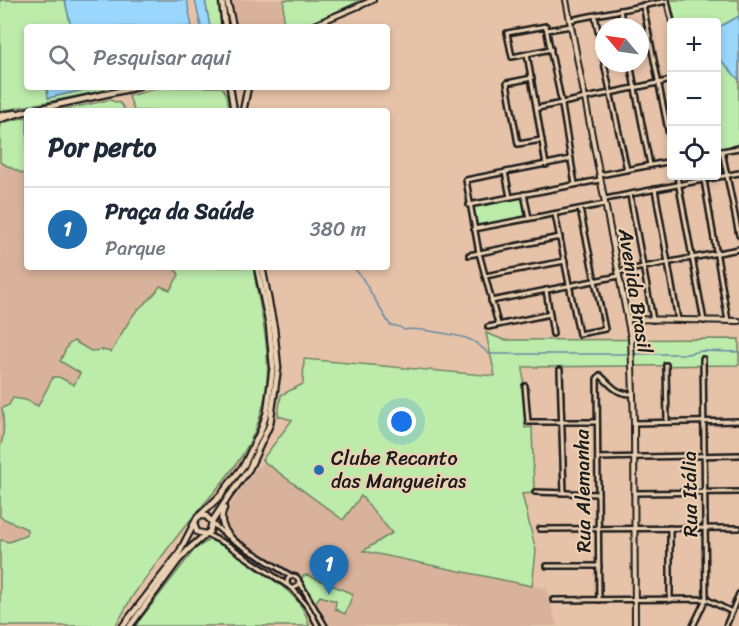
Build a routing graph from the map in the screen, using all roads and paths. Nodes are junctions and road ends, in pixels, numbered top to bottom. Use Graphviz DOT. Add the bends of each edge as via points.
graph roads {
  1 [pos="222,0"];
  2 [pos="227,0"];
  3 [pos="373,0"];
  4 [pos="566,0"];
  5 [pos="667,1"];
  6 [pos="643,6"];
  7 [pos="620,10"];
  8 [pos="595,15"];
  9 [pos="596,18"];
  10 [pos="621,18"];
  11 [pos="671,18"];
  12 [pos="570,20"];
  13 [pos="225,24"];
  14 [pos="232,24"];
  15 [pos="316,24"];
  16 [pos="571,26"];
  17 [pos="547,28"];
  18 [pos="551,49"];
  19 [pos="527,54"];
  20 [pos="606,72"];
  21 [pos="632,72"];
  22 [pos="532,78"];
  23 [pos="667,81"];
  24 [pos="659,83"];
  25 [pos="635,87"];
  26 [pos="124,90"];
  27 [pos="230,90"];
  28 [pos="247,90"];
  29 [pos="610,92"];
  30 [pos="586,98"];
  31 [pos="562,103"];
  32 [pos="42,108"];
  33 [pos="234,108"];
  34 [pos="244,108"];
  35 [pos="538,108"];
  36 [pos="24,112"];
  37 [pos="0,117"];
  38 [pos="667,126"];
  39 [pos="542,140"];
  40 [pos="739,148"];
  41 [pos="722,151"];
  42 [pos="571,159"];
  43 [pos="667,162"];
  44 [pos="546,165"];
  45 [pos="650,165"];
  46 [pos="627,170"];
  47 [pos="505,172"];
  48 [pos="739,173"];
  49 [pos="727,176"];
  50 [pos="600,177"];
  51 [pos="721,177"];
  52 [pos="677,180"];
  53 [pos="704,180"];
  54 [pos="575,184"];
  55 [pos="678,185"];
  56 [pos="655,189"];
  57 [pos="524,194"];
  58 [pos="630,194"];
  59 [pos="510,196"];
  60 [pos="606,201"];
  61 [pos="469,205"];
  62 [pos="580,209"];
  63 [pos="555,214"];
  64 [pos="529,218"];
  65 [pos="474,229"];
  66 [pos="739,235"];
  67 [pos="560,237"];
  68 [pos="739,249"];
  69 [pos="479,253"];
  70 [pos="716,254"];
  71 [pos="469,255"];
  72 [pos="692,258"];
  73 [pos="565,261"];
  74 [pos="667,262"];
  75 [pos="644,267"];
  76 [pos="258,270"];
  77 [pos="263,270"];
  78 [pos="619,274"];
  79 [pos="485,276"];
  80 [pos="593,281"];
  81 [pos="569,285"];
  82 [pos="546,290"];
  83 [pos="491,301"];
  84 [pos="550,314"];
  85 [pos="627,320"];
  86 [pos="653,320"];
  87 [pos="678,320"];
  88 [pos="704,321"];
  89 [pos="728,321"];
  90 [pos="739,321"];
  91 [pos="498,324"];
  92 [pos="488,327"];
  93 [pos="554,334"];
  94 [pos="703,359"];
  95 [pos="666,365"];
  96 [pos="560,370"];
  97 [pos="525,386"];
  98 [pos="632,394"];
  99 [pos="704,421"];
  100 [pos="739,421"];
  101 [pos="561,422"];
  102 [pos="597,422"];
  103 [pos="667,422"];
  104 [pos="634,423"];
  105 [pos="739,455"];
  106 [pos="705,457"];
  107 [pos="633,458"];
  108 [pos="598,459"];
  109 [pos="236,486"];
  110 [pos="535,492"];
  111 [pos="705,492"];
  112 [pos="739,492"];
  113 [pos="564,493"];
  114 [pos="634,493"];
  115 [pos="598,494"];
  116 [pos="199,516"];
  117 [pos="213,523"];
  118 [pos="194,524"];
  119 [pos="670,528"];
  120 [pos="706,528"];
  121 [pos="739,528"];
  122 [pos="540,529"];
  123 [pos="634,529"];
  124 [pos="599,530"];
  125 [pos="205,534"];
  126 [pos="233,540"];
  127 [pos="547,566"];
  128 [pos="599,566"];
  129 [pos="291,576"];
  130 [pos="300,583"];
  131 [pos="287,585"];
  132 [pos="292,589"];
  133 [pos="739,594"];
  134 [pos="706,599"];
  135 [pos="554,600"];
  136 [pos="599,600"];
  137 [pos="635,600"];
  138 [pos="670,600"];
  139 [pos="732,612"];
  140 [pos="123,626"];
  141 [pos="130,626"];
  142 [pos="318,626"];
  143 [pos="325,626"];
  144 [pos="635,626"];
  145 [pos="693,626"];
  146 [pos="726,626"];
  1 -- 13 [label="main road"];
  2 -- 14 [label="main road"];
  3 -- 15 [label="street"];
  4 -- 12 [label="street, Avenida Brasil"];
  5 -- 6 [label="street"];
  5 -- 11 [label="street"];
  6 -- 7 [label="street"];
  6 -- 24 [label="street"];
  7 -- 8 [label="street"];
  7 -- 10 [label="street"];
  8 -- 9 [label="street"];
  8 -- 12 [label="street"];
  12 -- 16 [label="street, Avenida Brasil"];
  16 -- 17 [label="street"];
  16 -- 30 [label="street, Avenida Brasil"];
  17 -- 18 [label="street"];
  17 -- 19 [label="street" via="507,33 512,57"];
  18 -- 19 [label="street"];
  18 -- 31 [label="street"];
  19 -- 22 [label="street"];
  20 -- 29 [label="street"];
  21 -- 25 [label="street"];
  22 -- 35 [label="street"];
  22 -- 39 [label="street" via="507,83 518,144"];
  23 -- 24 [label="street"];
  24 -- 25 [label="street"];
  24 -- 38 [label="street"];
  25 -- 29 [label="street"];
  25 -- 45 [label="street"];
  26 -- 32 [label="main road"];
  27 -- 33 [label="main road"];
  28 -- 34 [label="main road"];
  29 -- 30 [label="street"];
  29 -- 46 [label="street"];
  30 -- 31 [label="street"];
  30 -- 50 [label="street, Avenida Brasil"];
  31 -- 35 [label="street"];
  31 -- 42 [label="street"];
  35 -- 39 [label="street"];
  36 -- 37 [label="main road"];
  39 -- 44 [label="street"];
  40 -- 41 [label="street"];
  41 -- 49 [label="street"];
  42 -- 44 [label="street"];
  42 -- 54 [label="street"];
  43 -- 45 [label="street"];
  44 -- 47 [label="street"];
  45 -- 46 [label="street"];
  46 -- 50 [label="street"];
  47 -- 59 [label="street"];
  47 -- 61 [label="street" via="466,180"];
  48 -- 49 [label="street"];
  49 -- 51 [label="street"];
  49 -- 66 [label="street"];
  50 -- 54 [label="street"];
  50 -- 60 [label="street, Avenida Brasil"];
  52 -- 55 [label="street"];
  53 -- 55 [label="street"];
  53 -- 70 [label="street"];
  54 -- 57 [label="street"];
  55 -- 56 [label="street"];
  55 -- 72 [label="street"];
  56 -- 58 [label="street"];
  56 -- 74 [label="street"];
  57 -- 59 [label="street"];
  57 -- 64 [label="street"];
  58 -- 60 [label="street"];
  58 -- 75 [label="street"];
  59 -- 61 [label="street"];
  60 -- 62 [label="street"];
  60 -- 78 [label="street, Avenida Brasil"];
  61 -- 65 [label="street"];
  62 -- 63 [label="street"];
  62 -- 80 [label="street"];
  63 -- 64 [label="street"];
  63 -- 67 [label="street"];
  64 -- 65 [label="street"];
  65 -- 69 [label="street"];
  67 -- 69 [label="street"];
  67 -- 73 [label="street"];
  68 -- 70 [label="street"];
  69 -- 71 [label="street"];
  69 -- 79 [label="street"];
  70 -- 72 [label="street"];
  70 -- 89 [label="street"];
  72 -- 74 [label="street"];
  72 -- 88 [label="street"];
  73 -- 79 [label="street"];
  73 -- 81 [label="street"];
  74 -- 75 [label="street"];
  74 -- 87 [label="street"];
  75 -- 78 [label="street"];
  75 -- 86 [label="street"];
  76 -- 116 [label="main road" via="273,366 267,412 244,465"];
  77 -- 109 [label="main road" via="274,328 277,384 270,424 249,469"];
  78 -- 80 [label="street"];
  78 -- 85 [label="street, Avenida Brasil"];
  79 -- 83 [label="street"];
  80 -- 81 [label="street"];
  80 -- 81 [label="street" via="604,329 579,334"];
  81 -- 82 [label="street"];
  82 -- 83 [label="street"];
  82 -- 84 [label="street"];
  83 -- 91 [label="street"];
  84 -- 91 [label="street"];
  84 -- 93 [label="street"];
  85 -- 86 [label="street"];
  85 -- 98 [label="street, Avenida Brasil"];
  86 -- 87 [label="street"];
  87 -- 88 [label="street"];
  88 -- 89 [label="street"];
  89 -- 90 [label="street"];
  91 -- 92 [label="street"];
  94 -- 99 [label="street, Rua Itália"];
  95 -- 103 [label="street"];
  96 -- 101 [label="street"];
  97 -- 101 [label="street" via="528,422"];
  98 -- 102 [label="street, Rua Alemanha" via="623,394 598,376"];
  98 -- 104 [label="street, Avenida Brasil"];
  99 -- 100 [label="street"];
  99 -- 103 [label="street"];
  99 -- 106 [label="street, Rua Itália"];
  101 -- 102 [label="street"];
  101 -- 113 [label="street"];
  102 -- 108 [label="street, Rua Alemanha"];
  103 -- 104 [label="street"];
  104 -- 107 [label="street, Avenida Brasil"];
  105 -- 106 [label="street"];
  106 -- 107 [label="street"];
  106 -- 111 [label="street, Rua Itália"];
  107 -- 108 [label="street"];
  107 -- 114 [label="street, Avenida Brasil"];
  108 -- 115 [label="street, Rua Alemanha"];
  109 -- 117 [label="main road"];
  109 -- 126 [label="main road" via="221,521"];
  110 -- 113 [label="street"];
  111 -- 112 [label="street"];
  111 -- 114 [label="street"];
  111 -- 120 [label="street, Rua Itália"];
  113 -- 115 [label="street"];
  114 -- 123 [label="street, Avenida Brasil"];
  115 -- 124 [label="street, Rua Alemanha"];
  116 -- 117 [label="main road" via="206,516"];
  116 -- 118 [label="main road"];
  117 -- 125 [label="main road"];
  117 -- 126 [label="street"];
  118 -- 125 [label="main road" via="197,532"];
  118 -- 140 [label="main road" via="178,555"];
  119 -- 120 [label="street"];
  119 -- 123 [label="street"];
  119 -- 138 [label="street"];
  120 -- 121 [label="street"];
  120 -- 134 [label="street, Rua Itália"];
  122 -- 124 [label="street"];
  123 -- 124 [label="street"];
  123 -- 137 [label="street, Avenida Brasil"];
  124 -- 128 [label="street, Rua Alemanha"];
  125 -- 131 [label="street"];
  125 -- 141 [label="main road" via="178,561"];
  126 -- 129 [label="street"];
  127 -- 128 [label="street"];
  128 -- 136 [label="street, Rua Alemanha"];
  129 -- 130 [label="street"];
  129 -- 131 [label="street"];
  130 -- 132 [label="street"];
  130 -- 143 [label="street"];
  131 -- 132 [label="street"];
  132 -- 142 [label="street"];
  133 -- 139 [label="street"];
  134 -- 138 [label="street"];
  134 -- 139 [label="street"];
  134 -- 145 [label="street, Rua Itália"];
  135 -- 136 [label="street"];
  136 -- 137 [label="street"];
  137 -- 138 [label="street"];
  137 -- 144 [label="street, Avenida Brasil"];
  139 -- 146 [label="street"];
}
